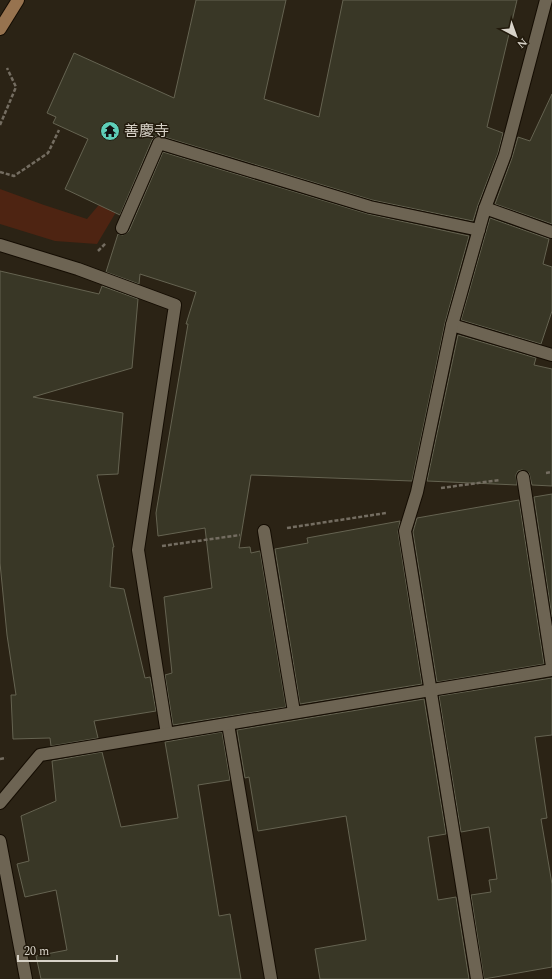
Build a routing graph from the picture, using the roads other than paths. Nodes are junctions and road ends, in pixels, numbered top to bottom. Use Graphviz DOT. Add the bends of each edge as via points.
graph roads {
  1 [pos="18,0"];
  2 [pos="546,0"];
  3 [pos="0,29"];
  4 [pos="485,208"];
  5 [pos="122,228"];
  6 [pos="479,230"];
  7 [pos="552,232"];
  8 [pos="0,245"];
  9 [pos="452,325"];
  10 [pos="552,356"];
  11 [pos="523,477"];
  12 [pos="264,532"];
  13 [pos="552,666"];
  14 [pos="552,670"];
  15 [pos="430,690"];
  16 [pos="294,712"];
  17 [pos="228,724"];
  18 [pos="167,734"];
  19 [pos="0,803"];
  20 [pos="0,840"];
  21 [pos="26,979"];
  22 [pos="271,979"];
  23 [pos="477,979"];
  1 -- 3 [label="main road"];
  2 -- 4 [label="street" via="505,154"];
  4 -- 6 [label="street"];
  4 -- 7 [label="street"];
  5 -- 6 [label="street" via="159,143 370,207"];
  6 -- 9 [label="street"];
  8 -- 18 [label="street" via="78,269 175,305 138,550"];
  9 -- 10 [label="street"];
  9 -- 15 [label="street" via="417,492 404,532"];
  11 -- 13 [label="street"];
  12 -- 16 [label="street"];
  14 -- 15 [label="street"];
  15 -- 16 [label="street"];
  15 -- 23 [label="street"];
  16 -- 17 [label="street"];
  17 -- 18 [label="street"];
  17 -- 22 [label="street"];
  18 -- 19 [label="street" via="40,755"];
  20 -- 21 [label="street"];
}
